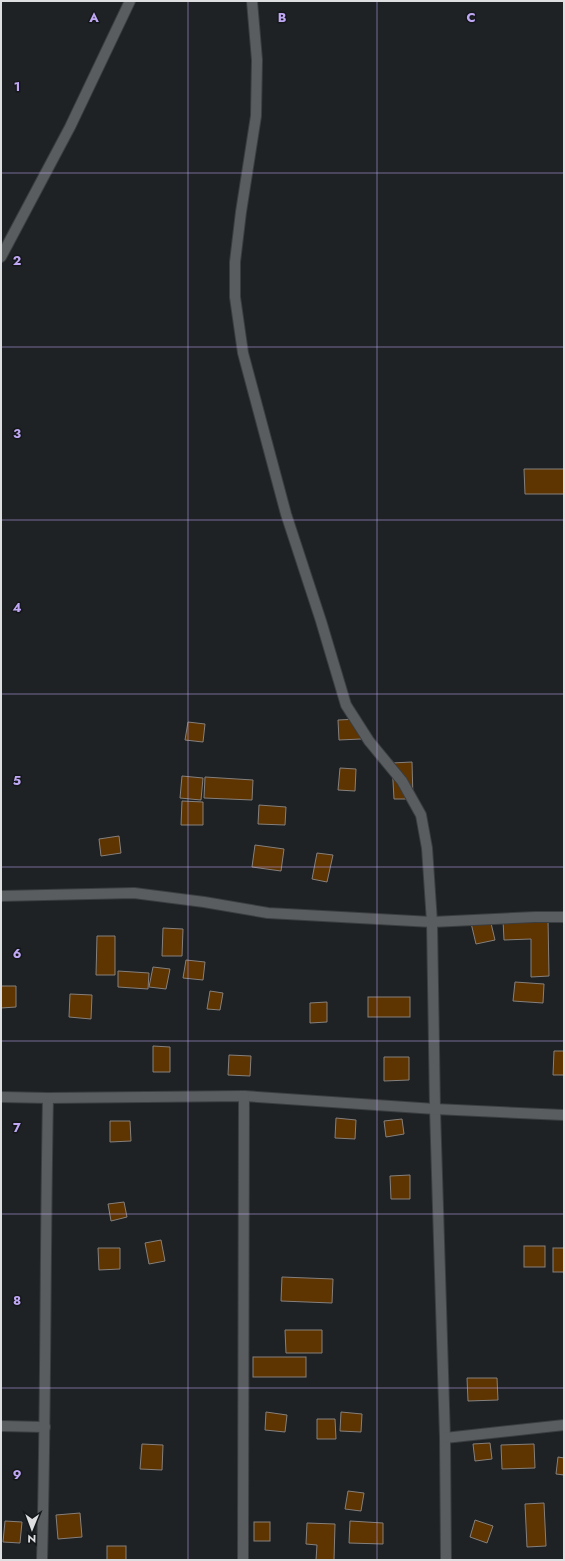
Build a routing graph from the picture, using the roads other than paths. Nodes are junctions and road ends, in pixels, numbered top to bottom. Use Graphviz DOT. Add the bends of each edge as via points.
graph roads {
  1 [pos="130,1"];
  2 [pos="252,1"];
  3 [pos="1,257"];
  4 [pos="1,896"];
  5 [pos="564,917"];
  6 [pos="432,922"];
  7 [pos="244,1096"];
  8 [pos="1,1097"];
  9 [pos="48,1098"];
  10 [pos="435,1109"];
  11 [pos="564,1115"];
  12 [pos="564,1425"];
  13 [pos="1,1426"];
  14 [pos="45,1427"];
  15 [pos="445,1438"];
  16 [pos="42,1560"];
  17 [pos="243,1560"];
  18 [pos="446,1560"];
  1 -- 3 [label="street" via="70,127"];
  2 -- 6 [label="street" via="257,60 256,116 235,262 235,297 242,353 286,514 346,705 369,741 402,781 421,815 427,848"];
  4 -- 6 [label="street" via="134,893 268,913"];
  5 -- 6 [label="street"];
  6 -- 10 [label="street"];
  7 -- 9 [label="street"];
  7 -- 10 [label="street"];
  7 -- 17 [label="street"];
  8 -- 9 [label="street"];
  9 -- 14 [label="street"];
  10 -- 11 [label="street"];
  10 -- 15 [label="street"];
  12 -- 15 [label="street"];
  13 -- 14 [label="street"];
  14 -- 16 [label="street"];
  15 -- 18 [label="street"];
}
